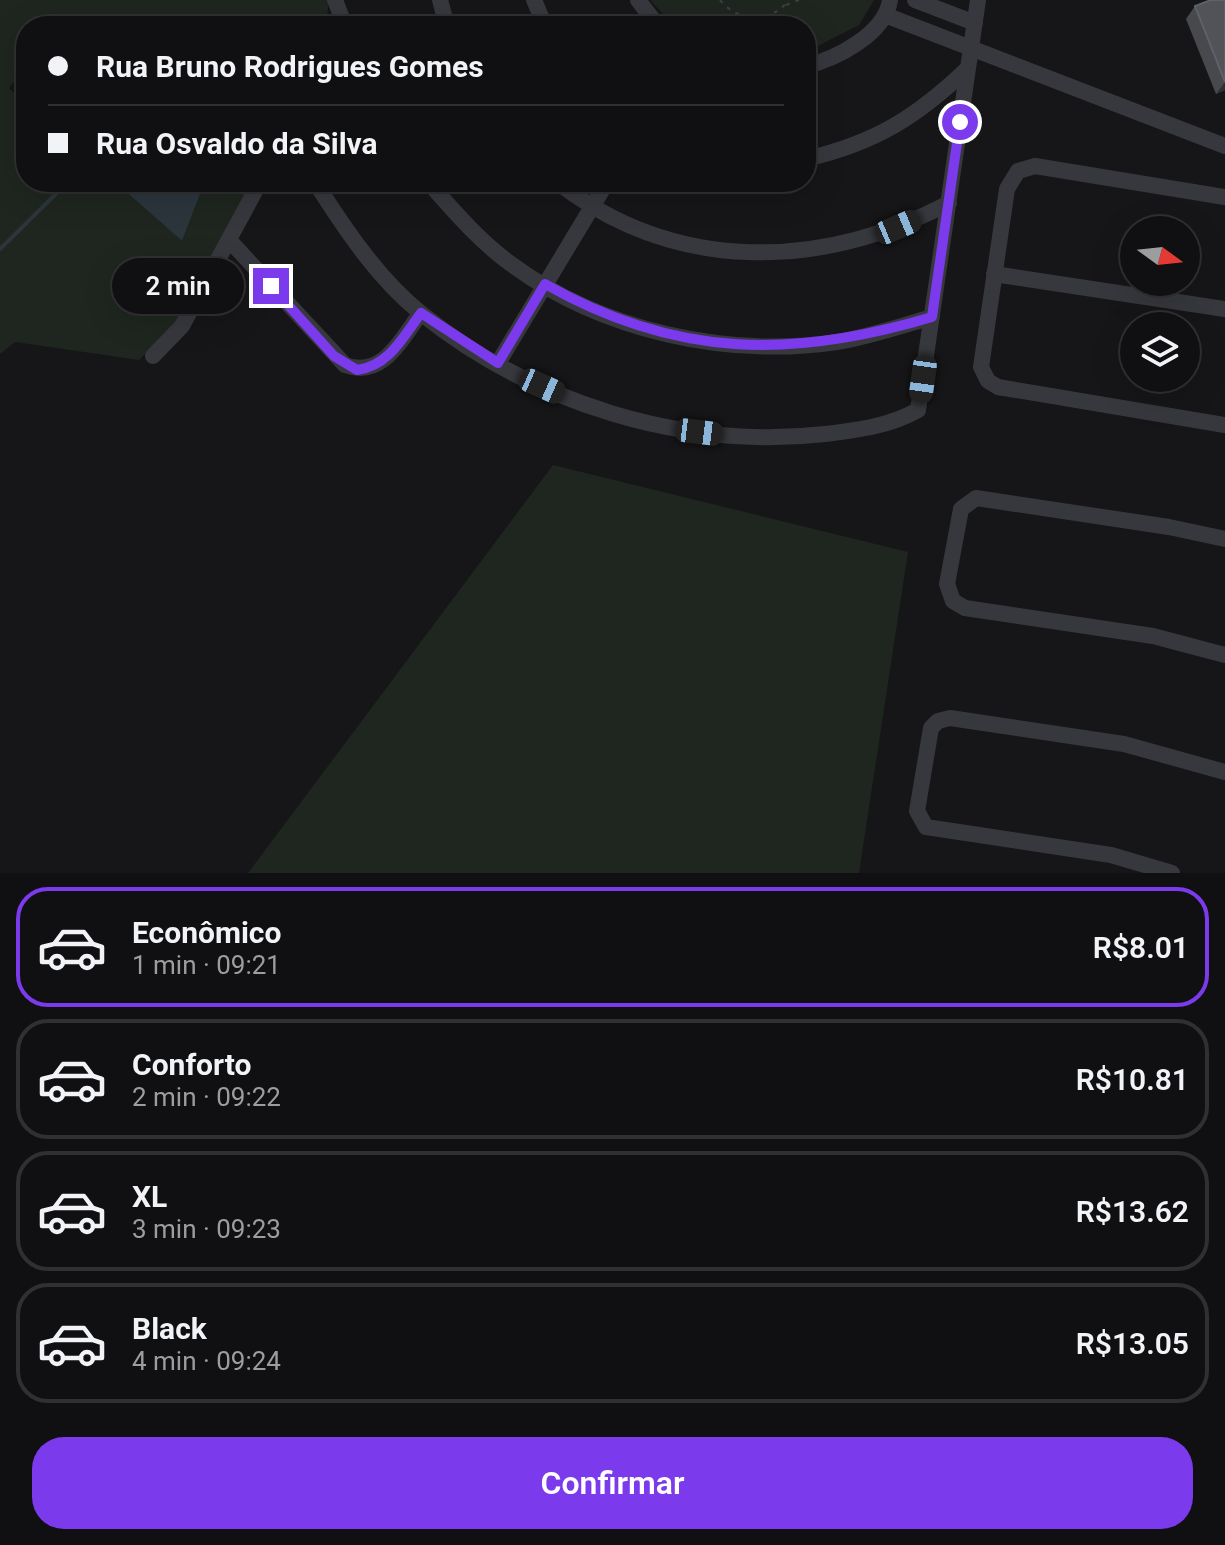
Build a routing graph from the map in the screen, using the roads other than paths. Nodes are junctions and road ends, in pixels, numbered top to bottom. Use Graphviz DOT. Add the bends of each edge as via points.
graph roads {
  1 [pos="638,0"];
  2 [pos="915,0"];
  3 [pos="978,0"];
  4 [pos="888,8"];
  5 [pos="650,16"];
  6 [pos="975,23"];
  7 [pos="971,49"];
  8 [pos="816,62"];
  9 [pos="968,68"];
  10 [pos="1225,146"];
  11 [pos="816,157"];
  12 [pos="255,192"];
  13 [pos="322,192"];
  14 [pos="437,192"];
  15 [pos="572,192"];
  16 [pos="601,192"];
  17 [pos="1225,197"];
  18 [pos="949,203"];
  19 [pos="593,206"];
  20 [pos="229,240"];
  21 [pos="994,274"];
  22 [pos="545,284"];
  23 [pos="1225,309"];
  24 [pos="421,313"];
  25 [pos="932,317"];
  26 [pos="153,356"];
  27 [pos="498,363"];
  28 [pos="1225,425"];
  29 [pos="1225,539"];
  30 [pos="1225,655"];
  31 [pos="1224,767"];
  32 [pos="1172,873"];
  1 -- 5 [label="street"];
  2 -- 6 [label="street"];
  3 -- 6 [label="street"];
  4 -- 7 [label="street"];
  4 -- 8 [label="street" via="842,52"];
  6 -- 7 [label="street"];
  7 -- 9 [label="street"];
  7 -- 10 [label="street"];
  9 -- 11 [label="street" via="931,104 896,127 846,150"];
  9 -- 18 [label="street"];
  12 -- 20 [label="street"];
  13 -- 24 [label="street" via="350,235"];
  14 -- 22 [label="street" via="467,227"];
  15 -- 19 [label="street"];
  16 -- 19 [label="street"];
  17 -- 21 [label="street" via="1035,166 1018,171 1008,184"];
  18 -- 19 [label="street" via="865,239 794,253 752,253 668,238"];
  18 -- 25 [label="street"];
  19 -- 22 [label="street"];
  20 -- 24 [label="street" via="345,365 357,370 379,365"];
  20 -- 26 [label="street" via="182,326"];
  21 -- 23 [label="street"];
  21 -- 28 [label="street" via="981,363 988,381 1002,388"];
  22 -- 25 [label="street" via="657,332 743,346 839,342"];
  22 -- 27 [label="street"];
  24 -- 27 [label="street"];
  25 -- 27 [label="street" via="918,410 897,422 782,439 674,430 621,417"];
  29 -- 30 [label="street" via="980,497 967,501 960,513 947,584 951,598 965,608 1153,636"];
  31 -- 32 [label="street" via="1124,744 950,718 938,721 929,734 917,811 932,829 1111,855"];
}
